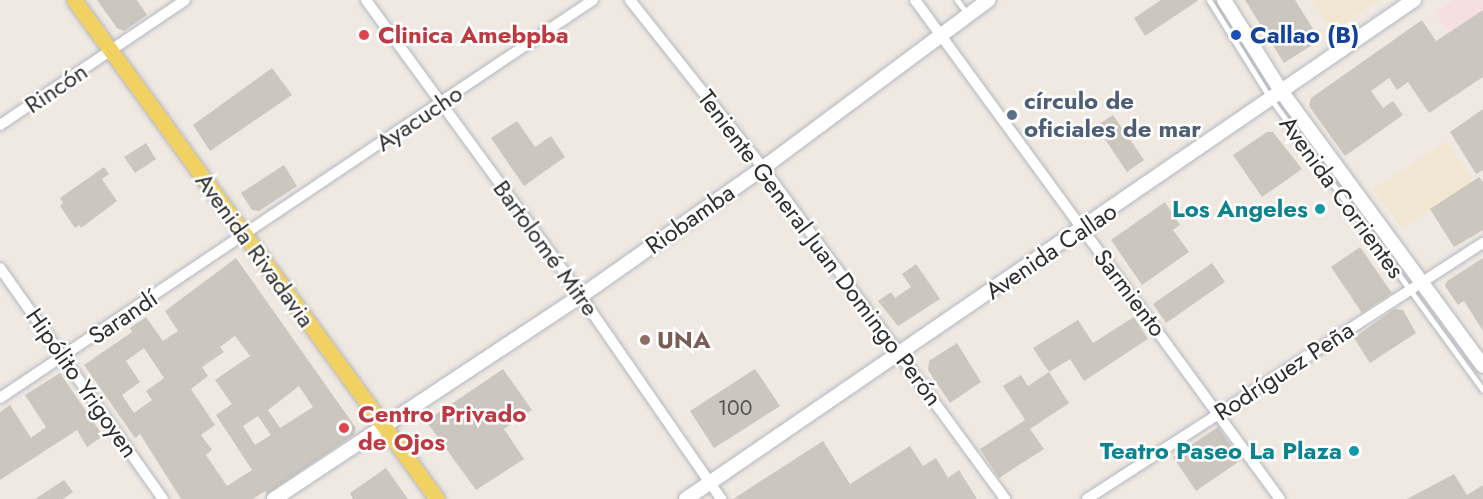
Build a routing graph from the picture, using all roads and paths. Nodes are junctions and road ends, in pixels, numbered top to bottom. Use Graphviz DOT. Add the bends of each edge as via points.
graph roads {
  1 [pos="74,0"];
  2 [pos="185,0"];
  3 [pos="366,0"];
  4 [pos="593,0"];
  5 [pos="630,0"];
  6 [pos="915,0"];
  7 [pos="957,0"];
  8 [pos="988,0"];
  9 [pos="1209,0"];
  10 [pos="1224,0"];
  11 [pos="1414,0"];
  12 [pos="968,15"];
  13 [pos="941,36"];
  14 [pos="111,51"];
  15 [pos="1275,95"];
  16 [pos="441,103"];
  17 [pos="0,125"];
  18 [pos="763,168"];
  19 [pos="1083,228"];
  20 [pos="245,234"];
  21 [pos="1483,243"];
  22 [pos="0,268"];
  23 [pos="1416,287"];
  24 [pos="581,296"];
  25 [pos="902,353"];
  26 [pos="64,357"];
  27 [pos="1483,366"];
  28 [pos="1483,390"];
  29 [pos="0,398"];
  30 [pos="1219,412"];
  31 [pos="385,428"];
  32 [pos="710,483"];
  33 [pos="163,499"];
  34 [pos="274,499"];
  35 [pos="437,499"];
  36 [pos="686,499"];
  37 [pos="721,499"];
  38 [pos="1005,499"];
  39 [pos="1087,499"];
  40 [pos="1280,499"];
  1 -- 14 [label="main road, Avenida Rivadavia"];
  2 -- 14 [label="street, Rincón"];
  3 -- 16 [label="street, Bartolomé Mitre"];
  4 -- 16 [label="street, Ayacucho"];
  5 -- 18 [label="street, Teniente General Juan Domingo Perón"];
  6 -- 13 [label="street, Sarmiento"];
  7 -- 12 [label="lane"];
  8 -- 12 [label="street, Riobamba"];
  9 -- 15 [label="lane, Avenida Corrientes"];
  10 -- 15 [label="street, Avenida Corrientes"];
  11 -- 15 [label="street, Avenida Callao"];
  12 -- 13 [label="street, Riobamba"];
  13 -- 18 [label="street, Riobamba"];
  13 -- 19 [label="street, Sarmiento"];
  14 -- 17 [label="street, Rincón"];
  14 -- 20 [label="main road, Avenida Rivadavia"];
  15 -- 19 [label="street, Avenida Callao"];
  15 -- 23 [label="street, Avenida Corrientes"];
  16 -- 20 [label="street, Ayacucho"];
  16 -- 24 [label="street, Bartolomé Mitre"];
  18 -- 24 [label="street, Riobamba"];
  18 -- 25 [label="street, Teniente General Juan Domingo Perón"];
  19 -- 25 [label="street, Avenida Callao"];
  19 -- 30 [label="street, Sarmiento"];
  20 -- 26 [label="street, Sarandí"];
  20 -- 31 [label="main road, Avenida Rivadavia"];
  21 -- 23 [label="street, Rodríguez Peña"];
  22 -- 26 [label="street, Hipólito Yrigoyen"];
  23 -- 27 [label="street, Avenida Corrientes"];
  23 -- 28 [label="lane, Avenida Corrientes"];
  23 -- 30 [label="street, Rodríguez Peña"];
  24 -- 31 [label="street, Riobamba"];
  24 -- 32 [label="street, Bartolomé Mitre"];
  25 -- 32 [label="street, Avenida Callao"];
  25 -- 38 [label="street, Teniente General Juan Domingo Perón"];
  26 -- 29 [label="street, Sarandí"];
  26 -- 33 [label="street, Hipólito Yrigoyen"];
  30 -- 39 [label="street, Rodríguez Peña"];
  30 -- 40 [label="street, Sarmiento"];
  31 -- 34 [label="street, Riobamba"];
  31 -- 35 [label="main road, Avenida Rivadavia"];
  32 -- 36 [label="street, Avenida Callao"];
  32 -- 37 [label="street, Bartolomé Mitre"];
}
